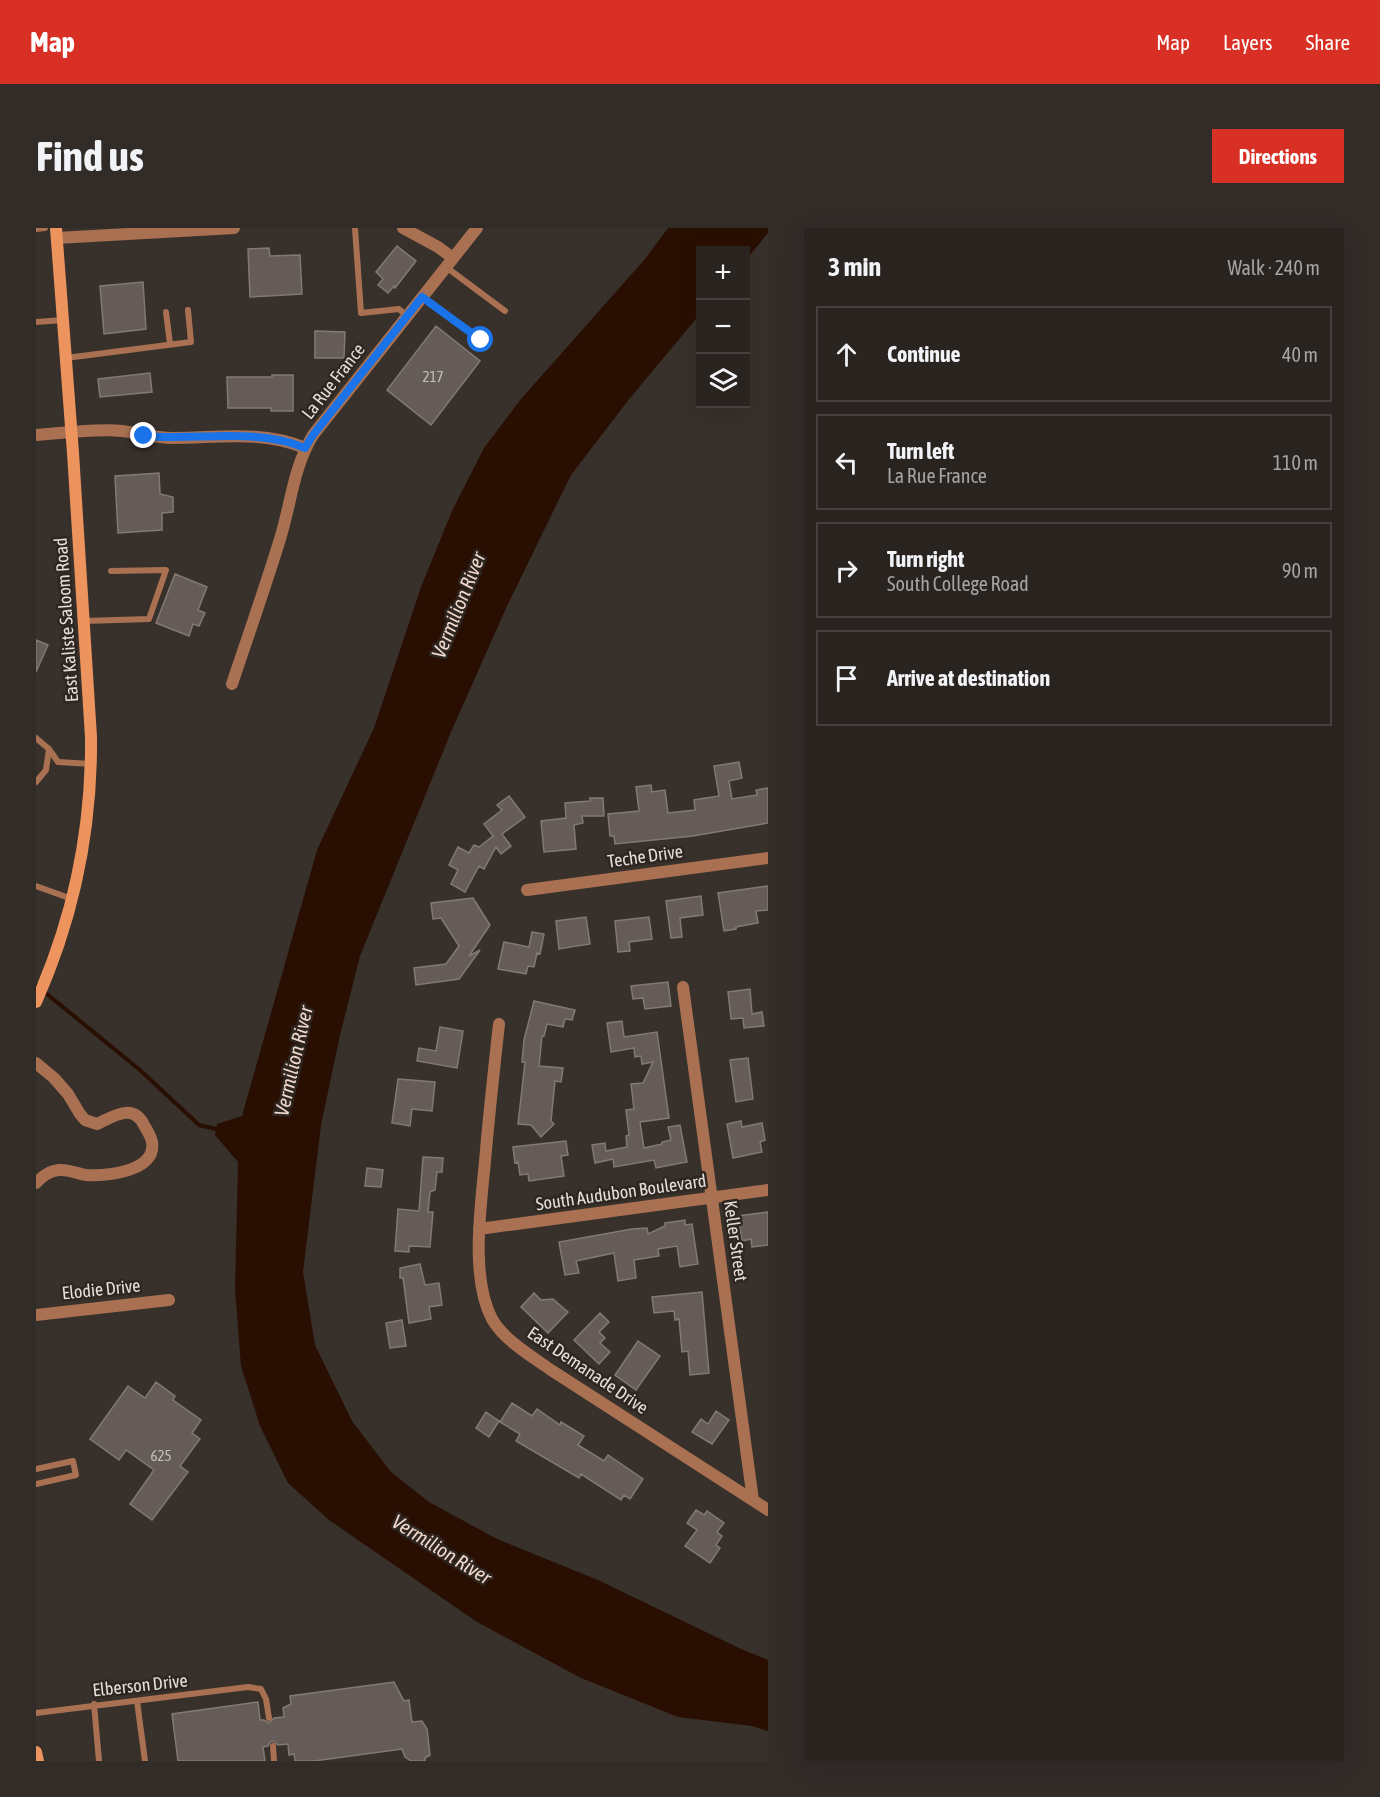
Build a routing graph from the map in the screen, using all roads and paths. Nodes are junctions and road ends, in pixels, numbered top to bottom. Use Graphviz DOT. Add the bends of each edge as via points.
graph roads {
  1 [pos="45,228"];
  2 [pos="234,228"];
  3 [pos="355,228"];
  4 [pos="477,228"];
  5 [pos="36,229"];
  6 [pos="167,230"];
  7 [pos="411,230"];
  8 [pos="57,233"];
  9 [pos="449,263"];
  10 [pos="422,297"];
  11 [pos="188,310"];
  12 [pos="505,311"];
  13 [pos="166,312"];
  14 [pos="407,316"];
  15 [pos="63,320"];
  16 [pos="36,322"];
  17 [pos="481,340"];
  18 [pos="170,344"];
  19 [pos="66,358"];
  20 [pos="71,432"];
  21 [pos="36,435"];
  22 [pos="305,448"];
  23 [pos="111,571"];
  24 [pos="84,621"];
  25 [pos="232,684"];
  26 [pos="36,738"];
  27 [pos="49,748"];
  28 [pos="92,764"];
  29 [pos="36,782"];
  30 [pos="768,858"];
  31 [pos="36,886"];
  32 [pos="528,890"];
  33 [pos="73,899"];
  34 [pos="683,987"];
  35 [pos="36,1002"];
  36 [pos="499,1024"];
  37 [pos="36,1063"];
  38 [pos="36,1183"];
  39 [pos="768,1190"];
  40 [pos="712,1198"];
  41 [pos="479,1229"];
  42 [pos="169,1300"];
  43 [pos="36,1315"];
  44 [pos="36,1469"];
  45 [pos="36,1484"];
  46 [pos="753,1500"];
  47 [pos="768,1510"];
  48 [pos="137,1701"];
  49 [pos="94,1704"];
  50 [pos="36,1713"];
  51 [pos="269,1718"];
  52 [pos="273,1746"];
  53 [pos="36,1752"];
  54 [pos="38,1761"];
  55 [pos="99,1761"];
  56 [pos="145,1761"];
  57 [pos="274,1761"];
  1 -- 5 [label="lane"];
  2 -- 6 [label="street"];
  3 -- 14 [label="lane" via="361,313 399,309"];
  4 -- 9 [label="street, La Rue France"];
  6 -- 8 [label="street"];
  7 -- 9 [label="street" via="438,247"];
  8 -- 15 [label="main road, East Kaliste Saloom Road"];
  9 -- 10 [label="street, La Rue France"];
  9 -- 12 [label="lane"];
  10 -- 14 [label="street, La Rue France"];
  10 -- 17 [label="lane"];
  11 -- 18 [label="lane" via="191,342"];
  13 -- 18 [label="lane"];
  14 -- 22 [label="street, La Rue France"];
  15 -- 16 [label="lane"];
  15 -- 19 [label="main road, East Kaliste Saloom Road"];
  18 -- 19 [label="lane"];
  19 -- 20 [label="main road, East Kaliste Saloom Road"];
  20 -- 21 [label="street"];
  20 -- 22 [label="street" via="122,431 172,438 245,436 291,442"];
  20 -- 24 [label="main road, East Kaliste Saloom Road"];
  22 -- 25 [label="street, La Rue France" via="281,537"];
  23 -- 24 [label="lane" via="166,570 149,619"];
  24 -- 28 [label="main road, East Kaliste Saloom Road"];
  26 -- 27 [label="lane"];
  27 -- 28 [label="lane" via="58,762"];
  27 -- 29 [label="lane" via="46,770"];
  28 -- 33 [label="main road, East Kaliste Saloom Road"];
  30 -- 32 [label="street, Teche Drive"];
  31 -- 33 [label="lane"];
  33 -- 35 [label="main road, East Kaliste Saloom Road" via="54,962"];
  34 -- 40 [label="street, Keller Street"];
  36 -- 41 [label="street, East Demanade Drive"];
  37 -- 38 [label="street" via="54,1077 85,1120 97,1124 122,1112 136,1114 153,1147 145,1162 124,1171 83,1175 57,1170"];
  39 -- 40 [label="street, South Audubon Boulevard"];
  40 -- 41 [label="street, South Audubon Boulevard"];
  40 -- 46 [label="street, Keller Street"];
  41 -- 46 [label="street, East Demanade Drive" via="486,1304 499,1328 551,1370"];
  42 -- 43 [label="street, Elodie Drive"];
  44 -- 45 [label="lane" via="73,1461 76,1475"];
  46 -- 47 [label="street, East Demanade Drive"];
  48 -- 49 [label="lane, Elberson Drive"];
  48 -- 51 [label="lane, Elberson Drive" via="248,1687 261,1689"];
  48 -- 56 [label="lane"];
  49 -- 50 [label="lane, Elberson Drive"];
  49 -- 55 [label="lane"];
  52 -- 57 [label="lane"];
  53 -- 54 [label="main road"];
}
